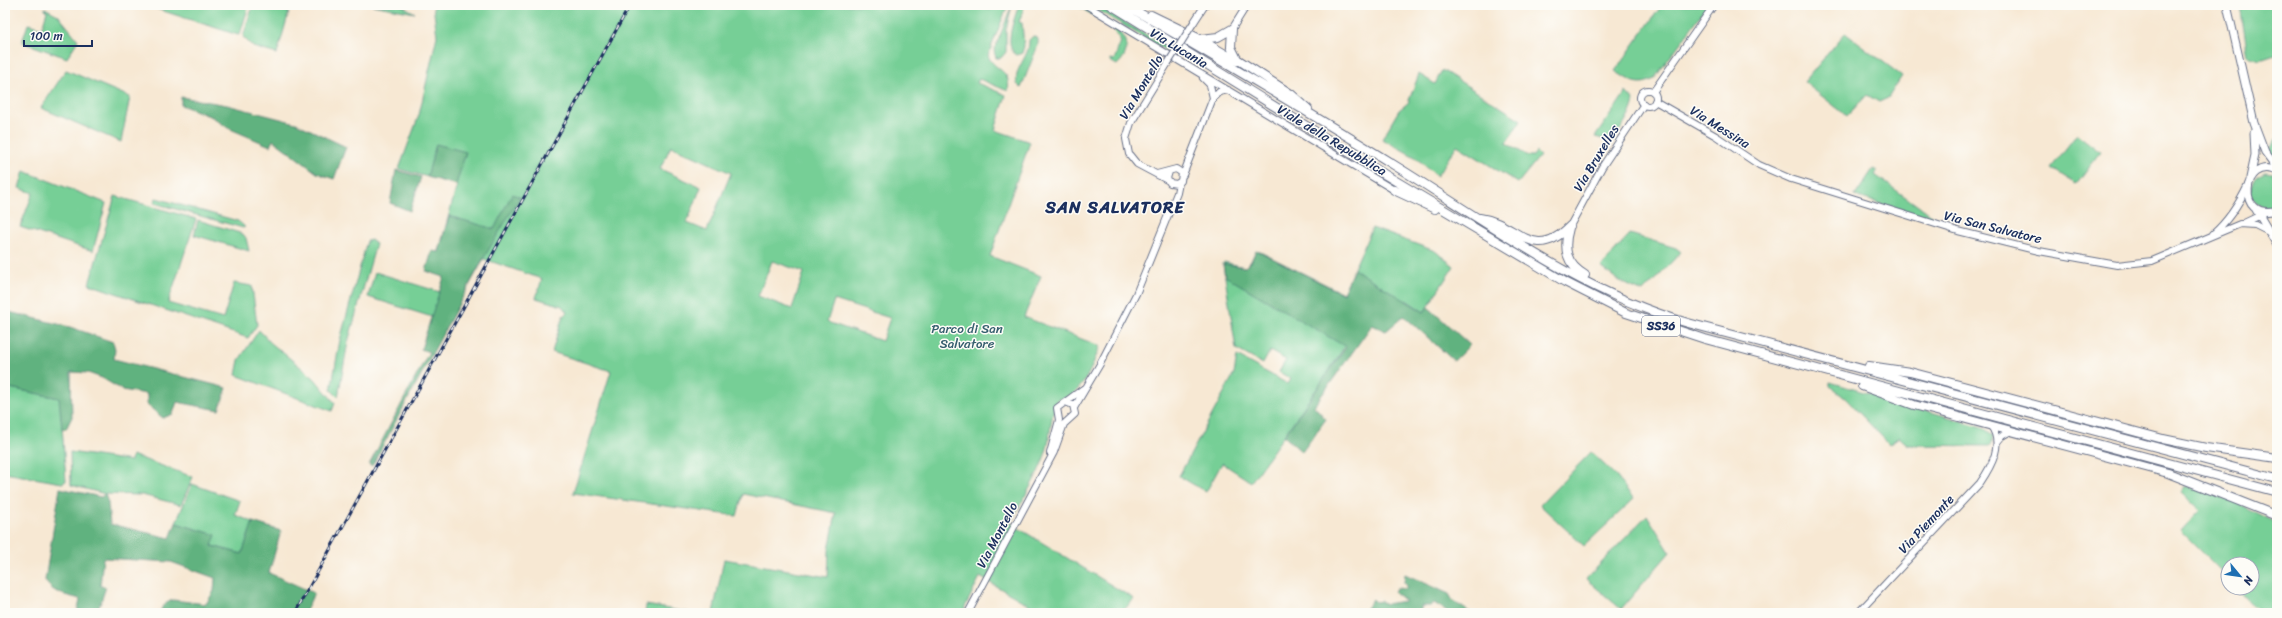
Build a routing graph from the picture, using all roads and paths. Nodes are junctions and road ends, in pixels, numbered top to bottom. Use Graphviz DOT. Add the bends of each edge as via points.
graph roads {
  1 [pos="1086,5"];
  2 [pos="1111,5"];
  3 [pos="1205,5"];
  4 [pos="1247,5"];
  5 [pos="1714,5"];
  6 [pos="2227,5"];
  7 [pos="2232,5"];
  8 [pos="1129,7"];
  9 [pos="1232,29"];
  10 [pos="1200,39"];
  11 [pos="1181,62"];
  12 [pos="1242,64"];
  13 [pos="2242,66"];
  14 [pos="1228,90"];
  15 [pos="1653,92"];
  16 [pos="1213,98"];
  17 [pos="1655,101"];
  18 [pos="1644,104"];
  19 [pos="1260,109"];
  20 [pos="1313,116"];
  21 [pos="2254,123"];
  22 [pos="1187,163"];
  23 [pos="1178,169"];
  24 [pos="2277,170"];
  25 [pos="1169,172"];
  26 [pos="1772,172"];
  27 [pos="1155,174"];
  28 [pos="1183,175"];
  29 [pos="1170,182"];
  30 [pos="1179,183"];
  31 [pos="2248,183"];
  32 [pos="1394,190"];
  33 [pos="1175,197"];
  34 [pos="2252,205"];
  35 [pos="2277,210"];
  36 [pos="2268,212"];
  37 [pos="2260,216"];
  38 [pos="1477,217"];
  39 [pos="1468,224"];
  40 [pos="2240,224"];
  41 [pos="1570,226"];
  42 [pos="2270,232"];
  43 [pos="2210,237"];
  44 [pos="2277,245"];
  45 [pos="1605,292"];
  46 [pos="1831,360"];
  47 [pos="1832,373"];
  48 [pos="1090,383"];
  49 [pos="1065,402"];
  50 [pos="1074,408"];
  51 [pos="1058,417"];
  52 [pos="1068,420"];
  53 [pos="1990,425"];
  54 [pos="2011,431"];
  55 [pos="1997,442"];
  56 [pos="2277,458"];
  57 [pos="1045,467"];
  58 [pos="2277,479"];
  59 [pos="2277,492"];
  60 [pos="2277,516"];
  61 [pos="968,613"];
  62 [pos="1858,613"];
  1 -- 11 [label="street, Via Lucania"];
  2 -- 39 [label="highway, SS36"];
  3 -- 27 [label="street, Via Montello, bridge" via="1127,131 1127,149 1133,160 1142,169"];
  4 -- 9 [label="street"];
  5 -- 15 [label="street"];
  6 -- 13 [label="main road"];
  7 -- 13 [label="main road"];
  8 -- 10 [label="highway" via="1156,16"];
  8 -- 20 [label="highway, SS36"];
  9 -- 10 [label="highway" via="1218,37"];
  9 -- 12 [label="highway" via="1231,47 1236,59"];
  10 -- 12 [label="highway"];
  11 -- 14 [label="street, Via Lucania"];
  11 -- 16 [label="street, Via Montello" via="1210,85"];
  12 -- 20 [label="highway" via="1291,94"];
  13 -- 21 [label="main road"];
  14 -- 16 [label="street" via="1219,92"];
  14 -- 19 [label="street, Via Lucania"];
  15 -- 17 [label="street"];
  15 -- 18 [label="street" via="1645,91 1642,94"];
  16 -- 22 [label="street"];
  17 -- 18 [label="street" via="1650,105"];
  17 -- 26 [label="street, Via Messina"];
  18 -- 41 [label="street, Via Bruxelles" via="1602,167"];
  19 -- 32 [label="street, Viale della Repubblica"];
  20 -- 38 [label="highway, SS36"];
  21 -- 24 [label="main road" via="2265,152"];
  21 -- 31 [label="main road" via="2255,155"];
  22 -- 23 [label="street"];
  22 -- 28 [label="street"];
  23 -- 25 [label="street"];
  23 -- 28 [label="street"];
  24 -- 31 [label="main road" via="2261,170 2254,174"];
  25 -- 27 [label="street"];
  25 -- 29 [label="street"];
  26 -- 43 [label="street, Via San Salvatore" via="1958,231 2038,251 2117,265 2152,261"];
  27 -- 29 [label="street, Via Montello"];
  28 -- 30 [label="street"];
  29 -- 30 [label="street"];
  29 -- 33 [label="street"];
  30 -- 33 [label="street"];
  31 -- 34 [label="main road"];
  31 -- 43 [label="street, Via San Salvatore" via="2242,199 2229,218"];
  32 -- 39 [label="highway"];
  33 -- 48 [label="street" via="1136,294"];
  34 -- 36 [label="main road"];
  34 -- 37 [label="main road"];
  35 -- 36 [label="main road"];
  36 -- 37 [label="street, Via San Salvatore"];
  37 -- 40 [label="street, Via San Salvatore"];
  37 -- 42 [label="main road"];
  38 -- 41 [label="highway" via="1492,219 1528,241 1540,243 1559,236"];
  38 -- 45 [label="highway, SS36" via="1546,260"];
  39 -- 47 [label="highway, SS36" via="1565,282 1626,313 1705,339"];
  40 -- 42 [label="street" via="2255,225"];
  40 -- 43 [label="street, Via San Salvatore"];
  41 -- 45 [label="highway" via="1565,250 1569,261 1575,269 1601,285"];
  42 -- 44 [label="main road"];
  45 -- 46 [label="highway, SS36" via="1661,316"];
  46 -- 56 [label="highway" via="1910,372 2184,444"];
  46 -- 58 [label="highway, SS36"];
  47 -- 53 [label="highway" via="1893,398"];
  47 -- 59 [label="highway, SS36"];
  48 -- 49 [label="street"];
  48 -- 50 [label="street"];
  49 -- 50 [label="street"];
  49 -- 51 [label="street" via="1057,408"];
  50 -- 52 [label="street" via="1075,414"];
  51 -- 52 [label="street"];
  51 -- 57 [label="street, Via Montello"];
  52 -- 57 [label="street, Via Montello"];
  53 -- 54 [label="highway"];
  53 -- 55 [label="street" via="1996,432"];
  54 -- 55 [label="street"];
  54 -- 60 [label="highway" via="2168,473"];
  55 -- 62 [label="street, Via Piemonte" via="1990,468 1980,483"];
  57 -- 61 [label="street, Via Montello"];
}
